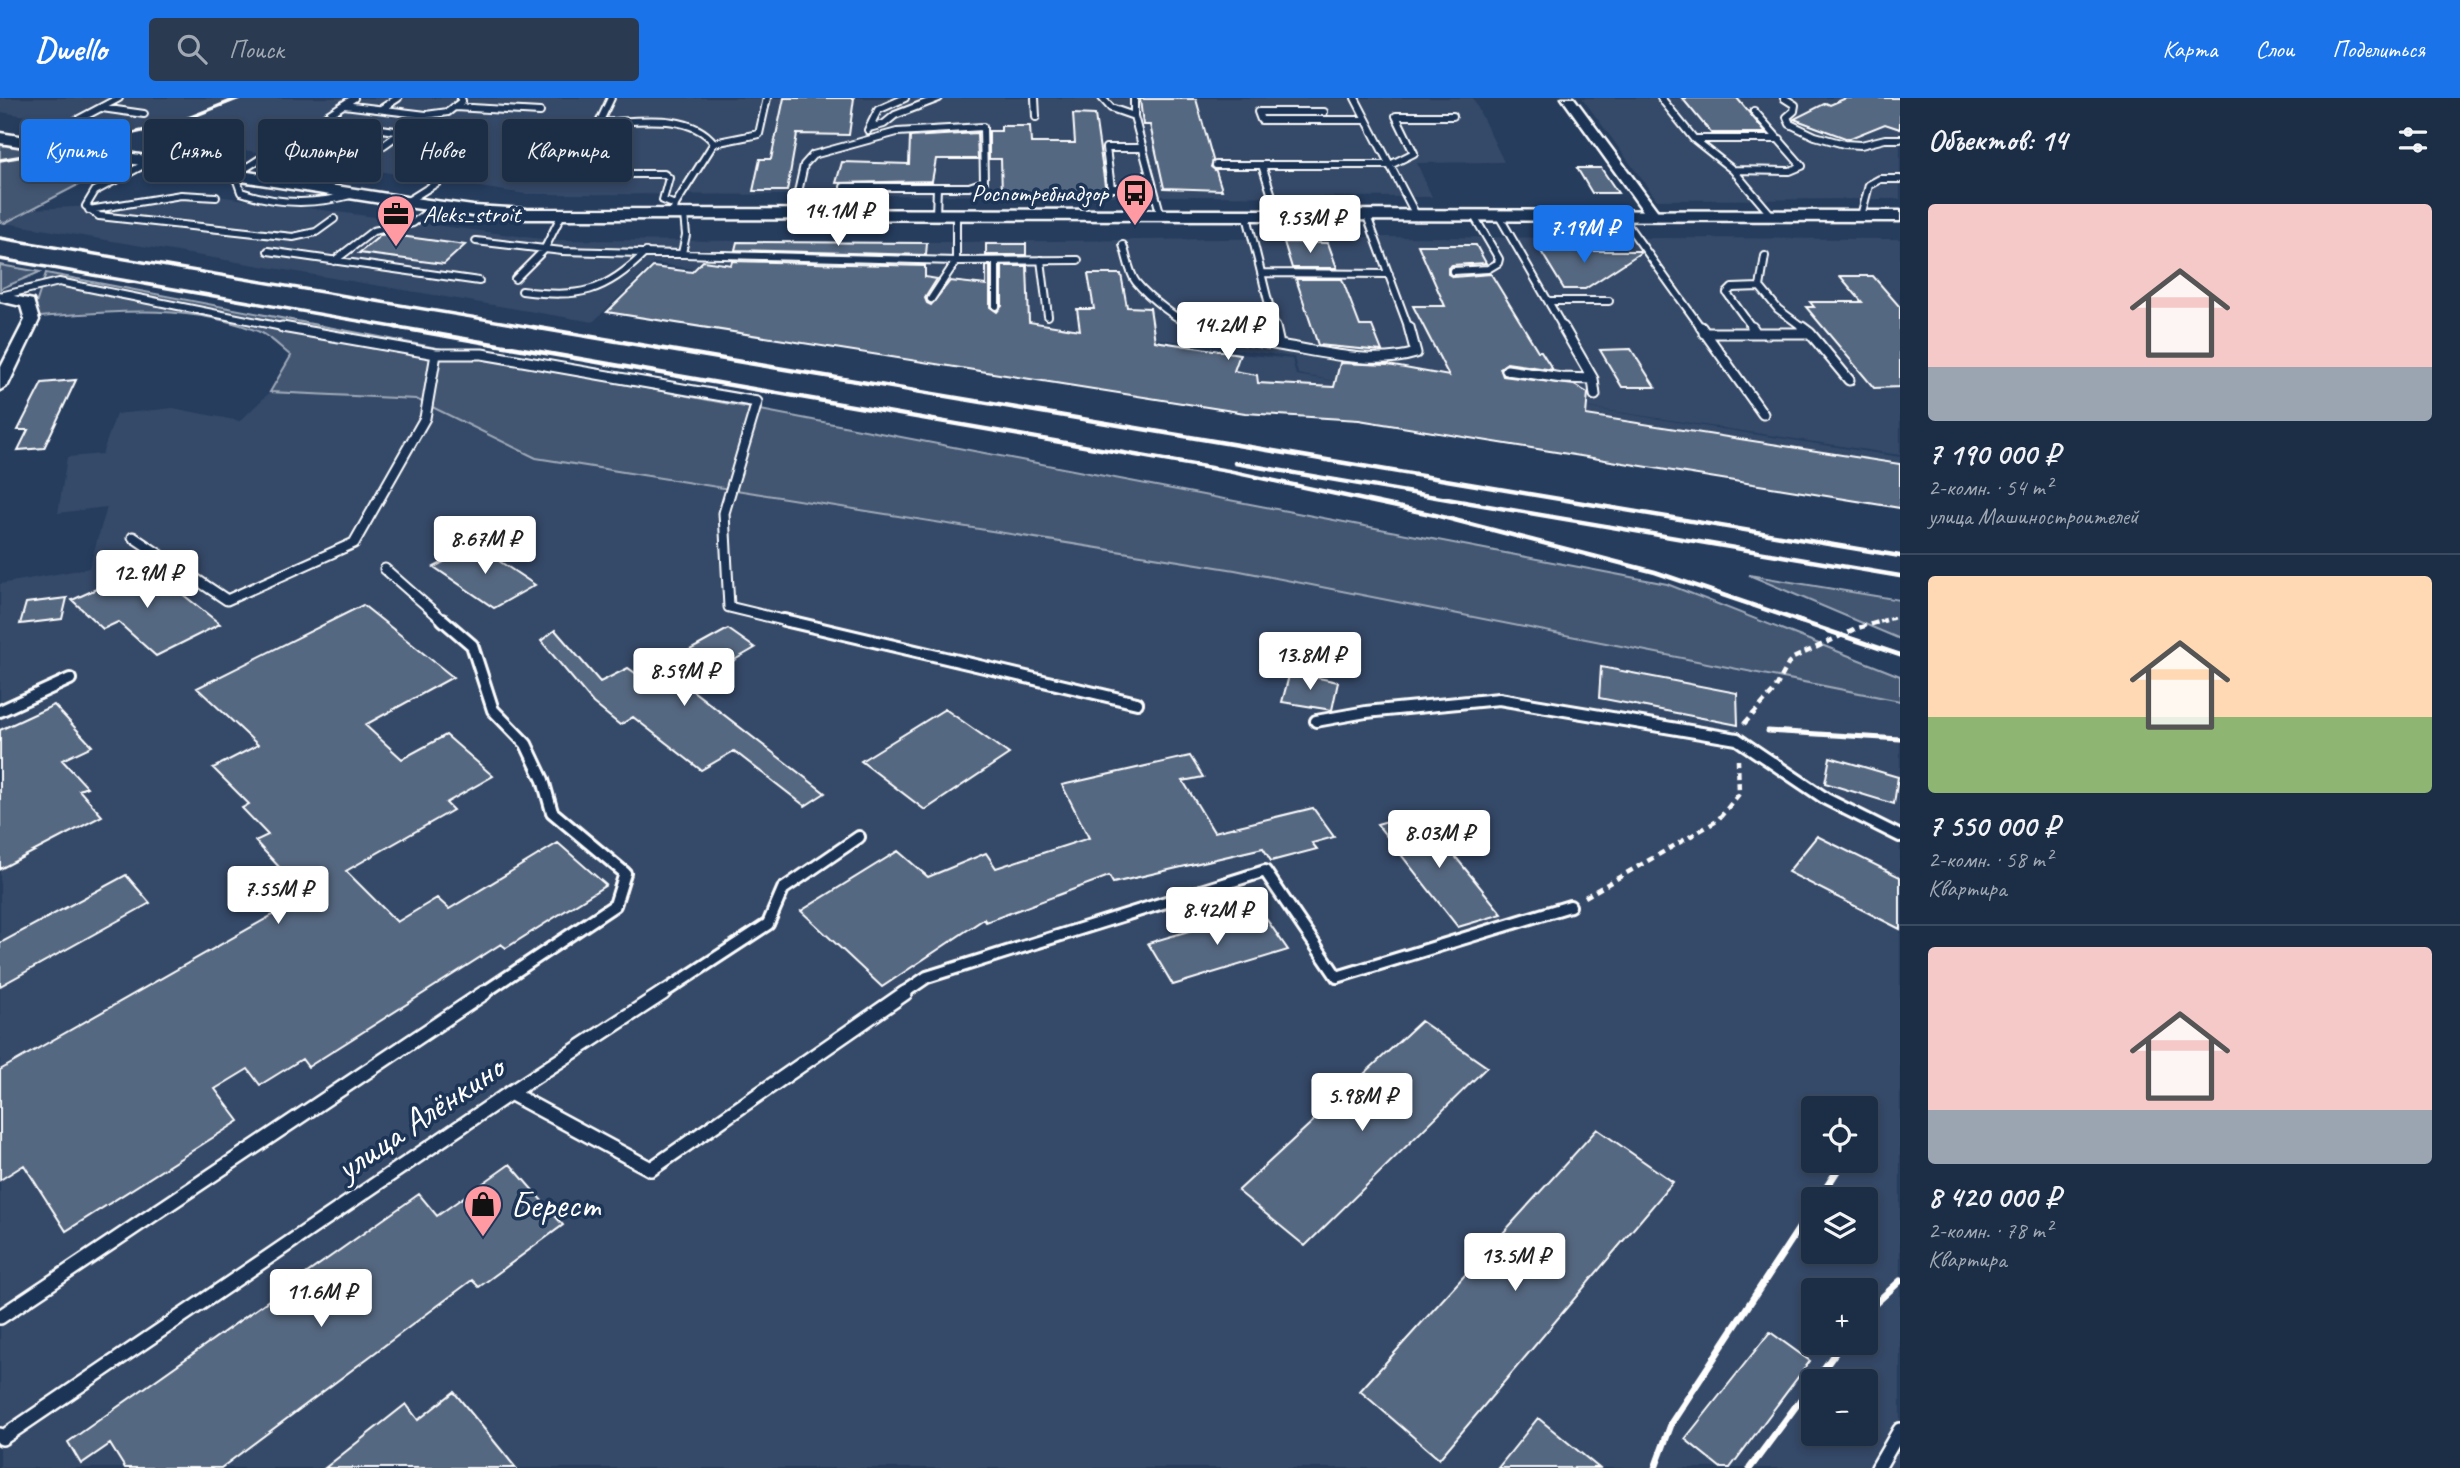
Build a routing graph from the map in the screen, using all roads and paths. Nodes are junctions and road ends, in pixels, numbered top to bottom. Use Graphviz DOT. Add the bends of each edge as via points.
graph roads {
  1 [pos="119,98"];
  2 [pos="354,98"];
  3 [pos="398,98"];
  4 [pos="461,98"];
  5 [pos="611,98"];
  6 [pos="767,98"];
  7 [pos="905,98"];
  8 [pos="939,98"];
  9 [pos="1035,98"];
  10 [pos="1102,98"];
  11 [pos="1133,98"];
  12 [pos="1355,98"];
  13 [pos="1568,98"];
  14 [pos="1661,98"];
  15 [pos="1784,98"];
  16 [pos="344,104"];
  17 [pos="455,107"];
  18 [pos="102,108"];
  19 [pos="381,109"];
  20 [pos="1754,111"];
  21 [pos="540,112"];
  22 [pos="1324,112"];
  23 [pos="144,114"];
  24 [pos="426,115"];
  25 [pos="1134,116"];
  26 [pos="1453,116"];
  27 [pos="1036,117"];
  28 [pos="81,119"];
  29 [pos="322,119"];
  30 [pos="420,119"];
  31 [pos="601,119"];
  32 [pos="1366,120"];
  33 [pos="632,122"];
  34 [pos="869,128"];
  35 [pos="395,137"];
  36 [pos="0,138"];
  37 [pos="863,139"];
  38 [pos="1695,139"];
  39 [pos="1780,139"];
  40 [pos="1900,139"];
  41 [pos="21,142"];
  42 [pos="714,143"];
  43 [pos="1143,148"];
  44 [pos="144,165"];
  45 [pos="1216,165"];
  46 [pos="1262,165"];
  47 [pos="1390,165"];
  48 [pos="1733,170"];
  49 [pos="1898,170"];
  50 [pos="632,174"];
  51 [pos="244,177"];
  52 [pos="1898,179"];
  53 [pos="237,182"];
  54 [pos="438,182"];
  55 [pos="844,187"];
  56 [pos="937,187"];
  57 [pos="1153,188"];
  58 [pos="322,189"];
  59 [pos="354,194"];
  60 [pos="216,197"];
  61 [pos="406,202"];
  62 [pos="435,206"];
  63 [pos="89,210"];
  64 [pos="678,212"];
  65 [pos="562,214"];
  66 [pos="793,215"];
  67 [pos="936,215"];
  68 [pos="956,215"];
  69 [pos="1161,216"];
  70 [pos="1247,216"];
  71 [pos="1367,216"];
  72 [pos="1474,216"];
  73 [pos="1499,216"];
  74 [pos="1622,216"];
  75 [pos="1654,216"];
  76 [pos="1772,216"];
  77 [pos="1861,216"];
  78 [pos="1900,216"];
  79 [pos="1279,217"];
  80 [pos="1417,217"];
  81 [pos="334,219"];
  82 [pos="476,241"];
  83 [pos="1124,245"];
  84 [pos="544,250"];
  85 [pos="268,251"];
  86 [pos="646,252"];
  87 [pos="682,253"];
  88 [pos="1765,256"];
  89 [pos="1041,260"];
  90 [pos="1078,260"];
  91 [pos="334,261"];
  92 [pos="956,261"];
  93 [pos="996,261"];
  94 [pos="1453,271"];
  95 [pos="1261,273"];
  96 [pos="1390,274"];
  97 [pos="515,279"];
  98 [pos="479,281"];
  99 [pos="1760,287"];
  100 [pos="522,291"];
  101 [pos="0,296"];
  102 [pos="931,299"];
  103 [pos="1548,301"];
  104 [pos="1609,301"];
  105 [pos="996,306"];
  106 [pos="1048,316"];
  107 [pos="1703,333"];
  108 [pos="1756,333"];
  109 [pos="1810,333"];
  110 [pos="1279,345"];
  111 [pos="436,354"];
  112 [pos="1507,370"];
  113 [pos="1592,379"];
  114 [pos="1849,380"];
  115 [pos="0,385"];
  116 [pos="1595,395"];
  117 [pos="1763,414"];
  118 [pos="133,537"];
  119 [pos="385,569"];
  120 [pos="1900,616"];
  121 [pos="70,678"];
  122 [pos="1137,703"];
  123 [pos="0,711"];
  124 [pos="1316,721"];
  125 [pos="1737,739"];
  126 [pos="859,836"];
  127 [pos="1900,836"];
  128 [pos="1570,906"];
  129 [pos="510,1093"];
  130 [pos="0,1317"];
  131 [pos="1900,1430"];
  132 [pos="0,1436"];
  133 [pos="1878,1468"];
  1 -- 18 [label="lane"];
  2 -- 16 [label="lane"];
  3 -- 19 [label="lane"];
  4 -- 17 [label="lane"];
  5 -- 31 [label="lane"];
  6 -- 42 [label="lane" via="759,134"];
  7 -- 34 [label="lane" via="878,110"];
  8 -- 34 [label="lane"];
  9 -- 27 [label="lane"];
  10 -- 25 [label="lane" via="1121,113"];
  11 -- 25 [label="lane"];
  12 -- 32 [label="lane"];
  13 -- 75 [label="street"];
  14 -- 38 [label="lane"];
  15 -- 40 [label="lane" via="1795,105 1787,117 1790,124 1841,143"];
  16 -- 19 [label="lane"];
  16 -- 29 [label="lane"];
  17 -- 21 [label="lane"];
  17 -- 24 [label="lane"];
  18 -- 23 [label="lane"];
  18 -- 28 [label="lane"];
  19 -- 24 [label="lane"];
  20 -- 39 [label="lane"];
  22 -- 32 [label="lane" via="1258,112 1261,120"];
  24 -- 30 [label="lane"];
  25 -- 43 [label="lane"];
  26 -- 47 [label="lane" via="1396,116 1413,153"];
  32 -- 47 [label="lane"];
  33 -- 42 [label="lane" via="689,125 706,131"];
  34 -- 37 [label="lane"];
  35 -- 58 [label="lane"];
  36 -- 41 [label="main road"];
  37 -- 56 [label="lane" via="912,130 982,127 984,182"];
  37 -- 66 [label="lane" via="813,155 804,165"];
  38 -- 39 [label="lane"];
  38 -- 48 [label="lane"];
  39 -- 48 [label="lane" via="1801,163 1800,168"];
  42 -- 64 [label="lane"];
  43 -- 57 [label="lane"];
  43 -- 57 [label="lane" via="1106,148 1111,188"];
  44 -- 63 [label="lane" via="95,191 86,205"];
  45 -- 46 [label="lane"];
  46 -- 47 [label="lane"];
  46 -- 79 [label="lane"];
  47 -- 80 [label="lane"];
  48 -- 76 [label="lane"];
  49 -- 52 [label="lane"];
  50 -- 64 [label="lane" via="669,178 663,200"];
  51 -- 58 [label="main road"];
  52 -- 77 [label="lane" via="1880,179 1869,185"];
  53 -- 59 [label="lane" via="241,192 254,197 316,203"];
  54 -- 61 [label="lane"];
  55 -- 56 [label="lane"];
  56 -- 67 [label="lane"];
  57 -- 69 [label="lane"];
  58 -- 59 [label="main road"];
  59 -- 61 [label="main road"];
  60 -- 63 [label="lane" via="181,195"];
  61 -- 62 [label="main road"];
  62 -- 65 [label="main road"];
  62 -- 91 [label="lane" via="413,223 373,231"];
  63 -- 81 [label="lane" via="99,216 293,237 316,232"];
  64 -- 65 [label="main road"];
  64 -- 66 [label="main road"];
  64 -- 87 [label="lane" via="686,235"];
  65 -- 84 [label="lane"];
  66 -- 67 [label="main road"];
  67 -- 68 [label="main road"];
  68 -- 69 [label="main road"];
  68 -- 92 [label="lane"];
  69 -- 70 [label="main road"];
  70 -- 79 [label="main road"];
  70 -- 95 [label="lane"];
  71 -- 79 [label="main road"];
  71 -- 80 [label="main road"];
  71 -- 96 [label="lane"];
  72 -- 73 [label="main road"];
  72 -- 80 [label="main road"];
  72 -- 94 [label="lane" via="1498,263 1488,269"];
  73 -- 74 [label="main road"];
  73 -- 103 [label="lane"];
  74 -- 75 [label="main road"];
  74 -- 107 [label="lane"];
  75 -- 76 [label="main road"];
  76 -- 77 [label="main road"];
  77 -- 78 [label="main road"];
  82 -- 84 [label="lane"];
  83 -- 110 [label="lane" via="1135,281 1189,326"];
  84 -- 86 [label="lane"];
  84 -- 97 [label="lane"];
  85 -- 91 [label="lane"];
  86 -- 87 [label="lane"];
  86 -- 100 [label="lane" via="617,279 602,286 558,293"];
  87 -- 92 [label="lane"];
  88 -- 99 [label="lane"];
  89 -- 90 [label="lane"];
  89 -- 93 [label="lane"];
  89 -- 106 [label="lane"];
  91 -- 98 [label="lane"];
  92 -- 93 [label="lane"];
  92 -- 102 [label="lane"];
  93 -- 105 [label="lane"];
  95 -- 96 [label="lane"];
  95 -- 110 [label="lane"];
  96 -- 110 [label="lane" via="1416,353 1382,358"];
  99 -- 108 [label="lane" via="1732,288 1727,293"];
  99 -- 109 [label="lane" via="1778,309"];
  101 -- 111 [label="lane" via="59,282"];
  101 -- 115 [label="street" via="27,303 32,320"];
  103 -- 104 [label="lane"];
  103 -- 113 [label="lane"];
  107 -- 108 [label="lane"];
  107 -- 117 [label="lane"];
  108 -- 109 [label="lane"];
  109 -- 114 [label="lane"];
  111 -- 118 [label="lane" via="425,418 354,543 227,600"];
  111 -- 122 [label="lane" via="482,354 757,402 724,513 729,607"];
  112 -- 113 [label="lane"];
  113 -- 116 [label="lane"];
  119 -- 130 [label="lane" via="472,645 493,710 526,744 552,812 625,873 615,905"];
  120 -- 125 [label="path" via="1858,628 1791,659 1774,691 1744,724"];
  121 -- 123 [label="lane"];
  124 -- 125 [label="lane" via="1499,699"];
  125 -- 127 [label="lane" via="1826,799"];
  125 -- 128 [label="path" via="1739,794 1717,821"];
  126 -- 129 [label="lane, улица Алёнкино" via="783,889 768,924"];
  128 -- 129 [label="lane" via="1336,977 1265,872 927,977 651,1169"];
  129 -- 132 [label="lane, улица Алёнкино"];
  131 -- 133 [label="lane"];
}
